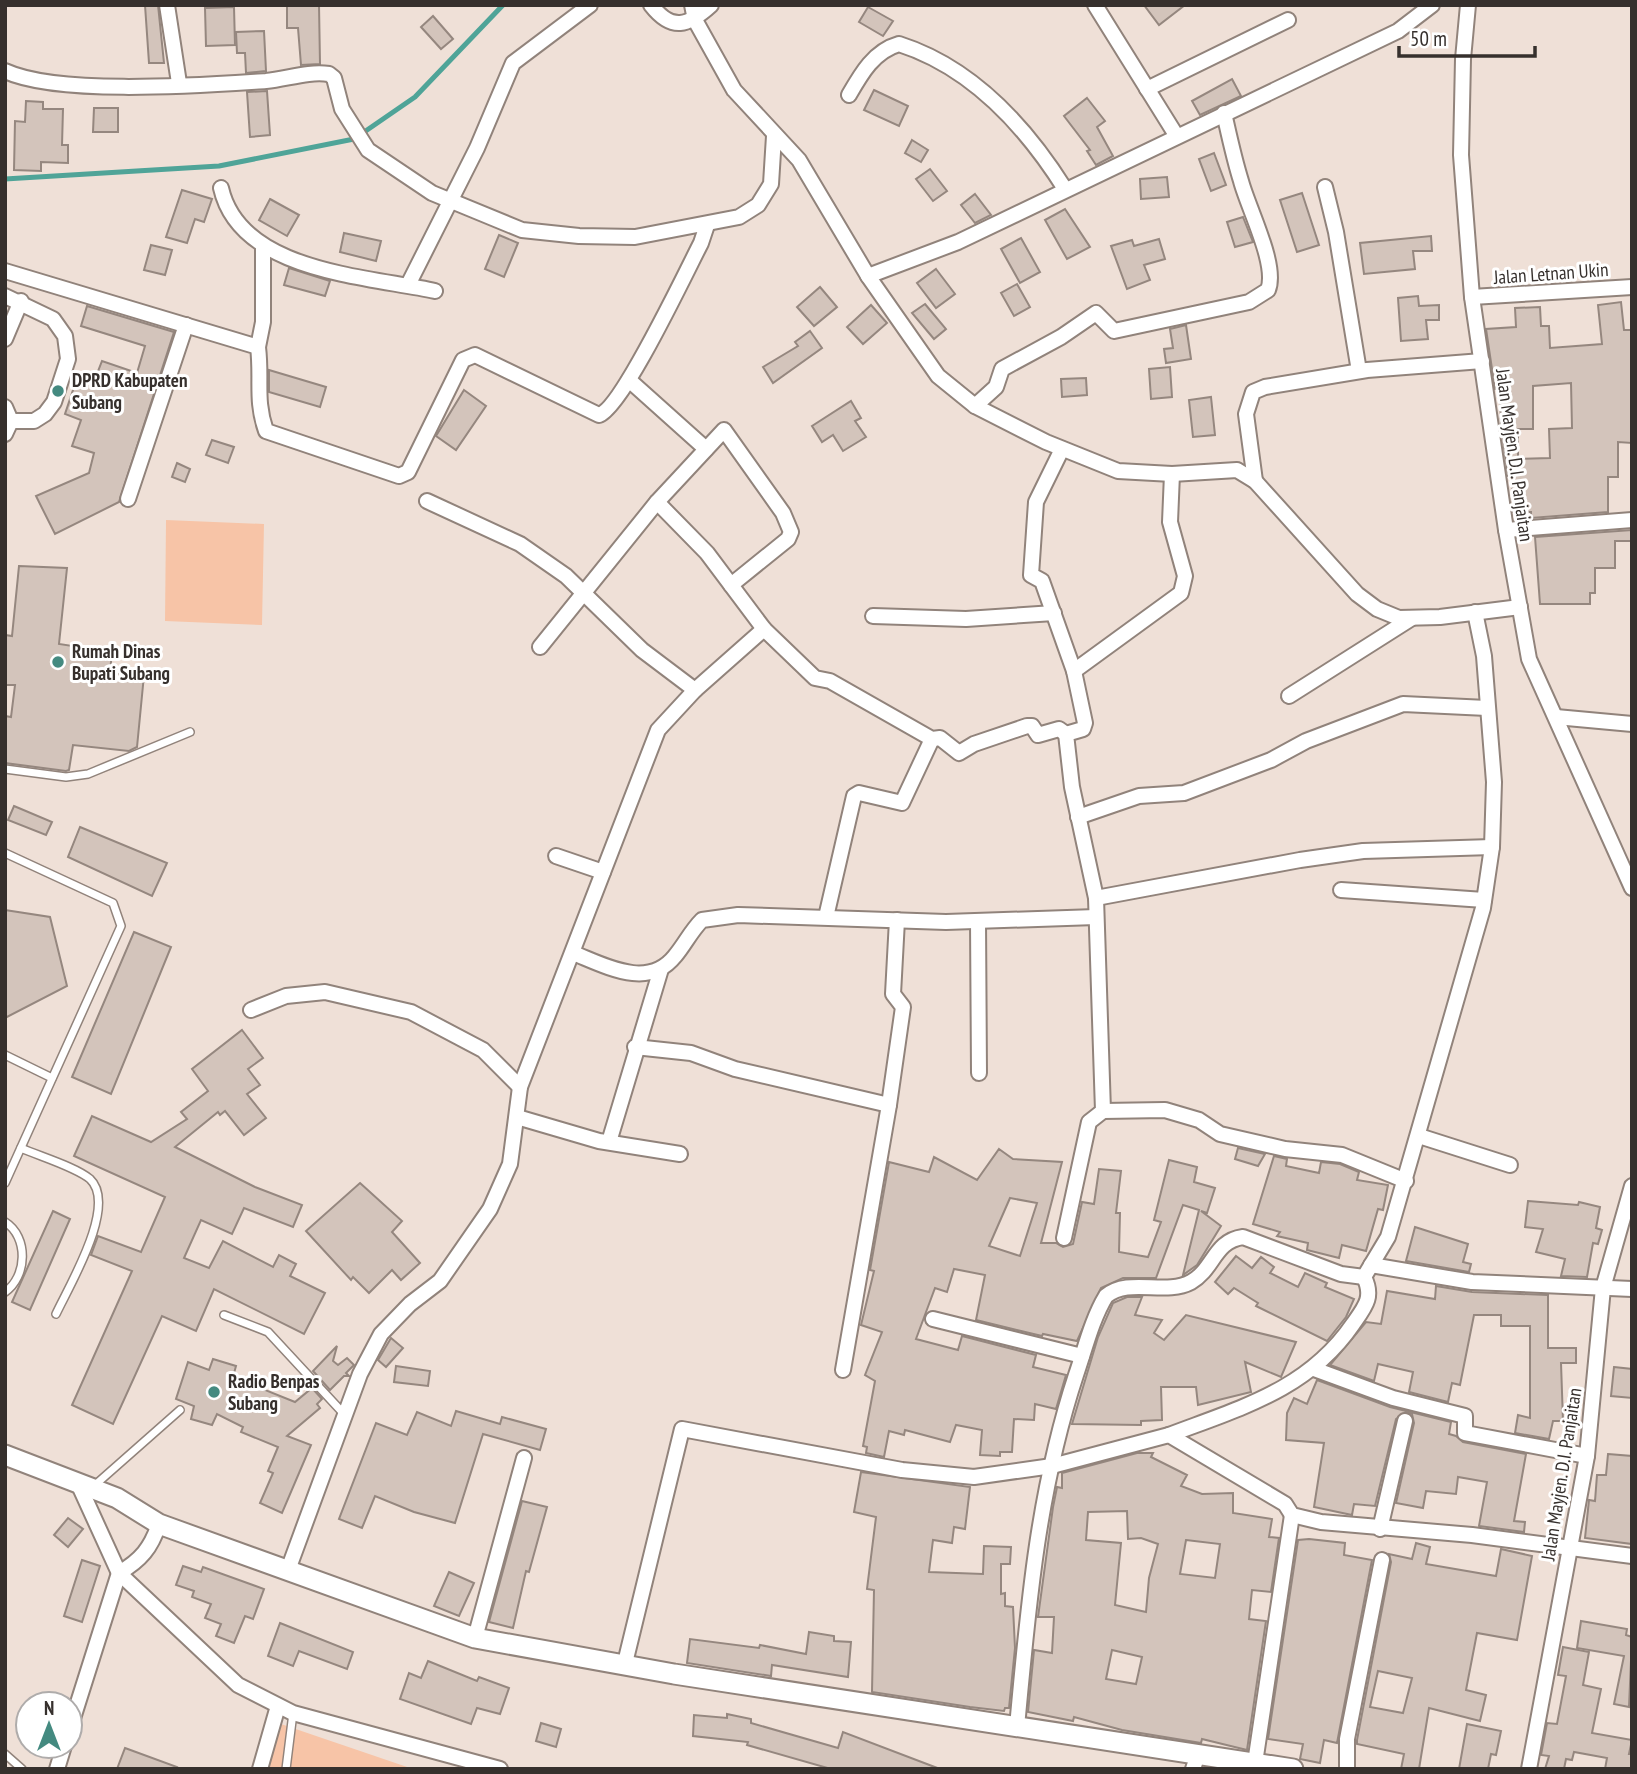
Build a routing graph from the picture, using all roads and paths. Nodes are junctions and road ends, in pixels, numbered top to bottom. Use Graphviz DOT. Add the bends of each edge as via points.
graph roads {
  1 [pos="167,5"];
  2 [pos="590,5"];
  3 [pos="651,5"];
  4 [pos="711,5"];
  5 [pos="1095,5"];
  6 [pos="1432,5"];
  7 [pos="1468,5"];
  8 [pos="694,12"];
  9 [pos="1288,20"];
  10 [pos="5,71"];
  11 [pos="179,83"];
  12 [pos="1147,89"];
  13 [pos="849,95"];
  14 [pos="1224,113"];
  15 [pos="1176,135"];
  16 [pos="778,138"];
  17 [pos="1325,187"];
  18 [pos="221,188"];
  19 [pos="1065,189"];
  20 [pos="450,200"];
  21 [pos="707,226"];
  22 [pos="263,246"];
  23 [pos="5,271"];
  24 [pos="868,276"];
  25 [pos="408,285"];
  26 [pos="1632,287"];
  27 [pos="435,291"];
  28 [pos="5,296"];
  29 [pos="1472,297"];
  30 [pos="21,301"];
  31 [pos="186,326"];
  32 [pos="5,339"];
  33 [pos="258,347"];
  34 [pos="1476,362"];
  35 [pos="1359,371"];
  36 [pos="629,380"];
  37 [pos="975,406"];
  38 [pos="5,407"];
  39 [pos="8,428"];
  40 [pos="706,449"];
  41 [pos="1062,449"];
  42 [pos="1172,474"];
  43 [pos="1255,481"];
  44 [pos="128,499"];
  45 [pos="427,501"];
  46 [pos="657,502"];
  47 [pos="1632,520"];
  48 [pos="1506,530"];
  49 [pos="732,585"];
  50 [pos="582,592"];
  51 [pos="1520,607"];
  52 [pos="1475,612"];
  53 [pos="1054,613"];
  54 [pos="873,616"];
  55 [pos="1413,618"];
  56 [pos="764,629"];
  57 [pos="540,647"];
  58 [pos="1074,671"];
  59 [pos="695,690"];
  60 [pos="1289,696"];
  61 [pos="1487,708"];
  62 [pos="1556,717"];
  63 [pos="1632,724"];
  64 [pos="190,732"];
  65 [pos="1066,734"];
  66 [pos="932,739"];
  67 [pos="5,769"];
  68 [pos="1078,817"];
  69 [pos="1492,847"];
  70 [pos="5,853"];
  71 [pos="556,856"];
  72 [pos="603,872"];
  73 [pos="1632,888"];
  74 [pos="1341,890"];
  75 [pos="1096,898"];
  76 [pos="1484,900"];
  77 [pos="825,917"];
  78 [pos="1097,918"];
  79 [pos="897,920"];
  80 [pos="978,921"];
  81 [pos="573,953"];
  82 [pos="661,969"];
  83 [pos="251,1010"];
  84 [pos="635,1047"];
  85 [pos="5,1055"];
  86 [pos="979,1073"];
  87 [pos="52,1078"];
  88 [pos="520,1087"];
  89 [pos="889,1105"];
  90 [pos="1102,1111"];
  91 [pos="517,1117"];
  92 [pos="1419,1136"];
  93 [pos="609,1142"];
  94 [pos="21,1147"];
  95 [pos="680,1154"];
  96 [pos="1510,1165"];
  97 [pos="6,1179"];
  98 [pos="1406,1181"];
  99 [pos="1632,1186"];
  100 [pos="5,1222"];
  101 [pos="1064,1238"];
  102 [pos="1367,1271"];
  103 [pos="1603,1288"];
  104 [pos="1632,1289"];
  105 [pos="5,1293"];
  106 [pos="56,1314"];
  107 [pos="224,1315"];
  108 [pos="933,1320"];
  109 [pos="1082,1356"];
  110 [pos="1314,1369"];
  111 [pos="842,1370"];
  112 [pos="180,1410"];
  113 [pos="345,1414"];
  114 [pos="1405,1422"];
  115 [pos="1169,1435"];
  116 [pos="5,1455"];
  117 [pos="1587,1456"];
  118 [pos="524,1458"];
  119 [pos="1053,1463"];
  120 [pos="84,1484"];
  121 [pos="1292,1515"];
  122 [pos="159,1524"];
  123 [pos="1380,1529"];
  124 [pos="1570,1546"];
  125 [pos="1632,1556"];
  126 [pos="1382,1560"];
  127 [pos="288,1570"];
  128 [pos="119,1573"];
  129 [pos="475,1638"];
  130 [pos="625,1663"];
  131 [pos="82,1690"];
  132 [pos="278,1706"];
  133 [pos="293,1713"];
  134 [pos="1017,1727"];
  135 [pos="5,1754"];
  136 [pos="1195,1762"];
  137 [pos="1255,1763"];
  138 [pos="22,1769"];
  139 [pos="260,1769"];
  140 [pos="286,1769"];
  141 [pos="500,1769"];
  142 [pos="1293,1769"];
  143 [pos="1347,1769"];
  144 [pos="1529,1769"];
  1 -- 11 [label="street"];
  2 -- 20 [label="street" via="513,63"];
  3 -- 8 [label="street" via="668,23"];
  4 -- 8 [label="street"];
  5 -- 12 [label="street"];
  6 -- 14 [label="street" via="1398,31"];
  7 -- 29 [label="street, Jalan Mayjen. D.I. Panjaitan" via="1461,155"];
  8 -- 16 [label="street" via="734,90"];
  9 -- 12 [label="street"];
  10 -- 11 [label="street" via="34,80 104,86"];
  11 -- 20 [label="street" via="329,74 342,109 368,150"];
  12 -- 15 [label="street"];
  13 -- 19 [label="street" via="879,54 899,44 911,48 984,91 1045,158"];
  14 -- 15 [label="street"];
  14 -- 37 [label="street" via="1266,256 1268,290 1249,302 1189,318 1114,331 1097,313 1002,369 996,387"];
  15 -- 19 [label="street"];
  16 -- 21 [label="street" via="771,184 758,205 739,217"];
  16 -- 24 [label="street" via="799,160"];
  17 -- 35 [label="street"];
  18 -- 22 [label="street" via="224,203 244,233"];
  19 -- 24 [label="street" via="958,242"];
  20 -- 21 [label="street" via="522,230 579,236 635,237"];
  20 -- 25 [label="street"];
  21 -- 36 [label="street"];
  22 -- 25 [label="street" via="345,274"];
  22 -- 33 [label="street"];
  23 -- 31 [label="street"];
  24 -- 37 [label="street" via="939,376"];
  25 -- 27 [label="street"];
  26 -- 29 [label="street, Jalan Letnan Ukin"];
  28 -- 30 [label="street"];
  29 -- 34 [label="street, Jalan Mayjen. D.I. Panjaitan"];
  30 -- 32 [label="street"];
  30 -- 39 [label="street" via="53,319 65,336 68,359 54,402 45,414"];
  31 -- 33 [label="street"];
  31 -- 44 [label="street"];
  33 -- 36 [label="street" via="257,408 266,431 399,476 408,472 468,356 475,355 598,415 608,411"];
  34 -- 35 [label="street"];
  34 -- 48 [label="street, Jalan Mayjen. D.I. Panjaitan"];
  35 -- 43 [label="street" via="1253,392 1246,414"];
  36 -- 40 [label="street"];
  37 -- 41 [label="street"];
  38 -- 39 [label="street"];
  40 -- 46 [label="street"];
  40 -- 49 [label="street" via="726,431 790,526 788,539"];
  41 -- 42 [label="street" via="1118,471"];
  41 -- 53 [label="street" via="1036,502 1031,562 1031,576 1042,580"];
  42 -- 43 [label="street" via="1237,470"];
  42 -- 58 [label="street" via="1170,522 1185,576 1181,593"];
  43 -- 55 [label="street" via="1357,594 1377,609"];
  45 -- 50 [label="street" via="520,544"];
  46 -- 49 [label="street"];
  46 -- 50 [label="street"];
  47 -- 48 [label="street"];
  48 -- 51 [label="street, Jalan Mayjen. D.I. Panjaitan"];
  49 -- 56 [label="street"];
  50 -- 57 [label="street"];
  50 -- 59 [label="street" via="642,650"];
  51 -- 52 [label="street"];
  51 -- 62 [label="street, Jalan Mayjen. D.I. Panjaitan" via="1529,659"];
  52 -- 55 [label="street"];
  52 -- 61 [label="street"];
  53 -- 54 [label="street" via="966,619"];
  53 -- 58 [label="street"];
  55 -- 60 [label="street"];
  56 -- 59 [label="street"];
  56 -- 66 [label="street" via="815,678 830,681"];
  58 -- 65 [label="street" via="1085,726"];
  59 -- 72 [label="street" via="658,730"];
  61 -- 68 [label="street" via="1402,704 1184,793 1139,796"];
  61 -- 69 [label="street" via="1494,782"];
  62 -- 63 [label="street"];
  62 -- 73 [label="street, Jalan Mayjen. D.I. Panjaitan"];
  64 -- 67 [label="lane" via="88,774 66,777"];
  65 -- 66 [label="street" via="1059,729 1038,735 1029,725 960,753 940,738"];
  65 -- 68 [label="street"];
  66 -- 77 [label="street" via="902,803 859,793 854,796"];
  68 -- 75 [label="street"];
  69 -- 75 [label="street" via="1363,851"];
  69 -- 76 [label="street"];
  70 -- 87 [label="lane" via="113,903 121,926"];
  71 -- 72 [label="street"];
  72 -- 81 [label="street"];
  74 -- 76 [label="street"];
  75 -- 78 [label="street"];
  76 -- 92 [label="street"];
  77 -- 79 [label="street"];
  77 -- 82 [label="street" via="738,915 702,920"];
  78 -- 80 [label="street"];
  78 -- 90 [label="street"];
  79 -- 80 [label="street"];
  79 -- 89 [label="street" via="893,994 903,1007"];
  80 -- 86 [label="street"];
  81 -- 82 [label="street" via="623,972 649,974"];
  81 -- 88 [label="street"];
  82 -- 84 [label="street"];
  83 -- 88 [label="street" via="286,996 325,992 411,1012 483,1050"];
  84 -- 89 [label="street" via="691,1053 735,1069"];
  84 -- 93 [label="street"];
  85 -- 87 [label="lane"];
  87 -- 94 [label="lane"];
  88 -- 91 [label="street"];
  89 -- 111 [label="street"];
  90 -- 98 [label="street" via="1165,1110 1199,1120 1220,1134 1285,1149 1342,1155"];
  90 -- 101 [label="street" via="1089,1122"];
  91 -- 93 [label="street"];
  91 -- 113 [label="street" via="510,1164 490,1209 440,1281 381,1334"];
  92 -- 96 [label="street"];
  92 -- 98 [label="street"];
  93 -- 95 [label="street"];
  94 -- 97 [label="lane"];
  94 -- 106 [label="lane" via="89,1178 97,1194 96,1227"];
  98 -- 102 [label="street" via="1388,1237"];
  99 -- 103 [label="street, Jalan Mayjen. D.I. Panjaitan"];
  100 -- 105 [label="lane" via="22,1245 22,1268"];
  102 -- 103 [label="street" via="1388,1268 1472,1282"];
  102 -- 109 [label="street" via="1341,1274 1251,1238 1233,1238 1214,1254 1203,1272 1184,1285 1112,1291 1104,1299"];
  102 -- 110 [label="street" via="1368,1302"];
  103 -- 104 [label="street"];
  103 -- 117 [label="street, Jalan Mayjen. D.I. Panjaitan"];
  107 -- 113 [label="lane" via="268,1332"];
  108 -- 109 [label="street"];
  109 -- 119 [label="street"];
  110 -- 115 [label="street" via="1261,1400"];
  110 -- 117 [label="street" via="1393,1398 1466,1416 1465,1433"];
  112 -- 120 [label="lane"];
  113 -- 127 [label="street"];
  114 -- 123 [label="street"];
  115 -- 119 [label="street"];
  115 -- 121 [label="street" via="1285,1504"];
  116 -- 120 [label="main road"];
  117 -- 124 [label="street, Jalan Mayjen. D.I. Panjaitan"];
  118 -- 129 [label="street"];
  119 -- 130 [label="street" via="974,1477 902,1470 682,1429"];
  119 -- 134 [label="street" via="1030,1577"];
  120 -- 122 [label="main road"];
  120 -- 128 [label="street"];
  121 -- 123 [label="street"];
  121 -- 137 [label="street"];
  122 -- 127 [label="main road"];
  122 -- 128 [label="street" via="140,1561"];
  123 -- 124 [label="street"];
  124 -- 125 [label="street"];
  124 -- 144 [label="street, Jalan Mayjen. D.I. Panjaitan"];
  126 -- 143 [label="street" via="1348,1739"];
  127 -- 129 [label="main road"];
  128 -- 131 [label="street"];
  128 -- 132 [label="street" via="238,1685"];
  129 -- 130 [label="main road"];
  130 -- 134 [label="main road"];
  132 -- 133 [label="street"];
  132 -- 139 [label="street"];
  133 -- 140 [label="lane"];
  133 -- 141 [label="street"];
  134 -- 136 [label="main road"];
  135 -- 138 [label="lane"];
  136 -- 137 [label="main road"];
  137 -- 142 [label="main road"];
}
